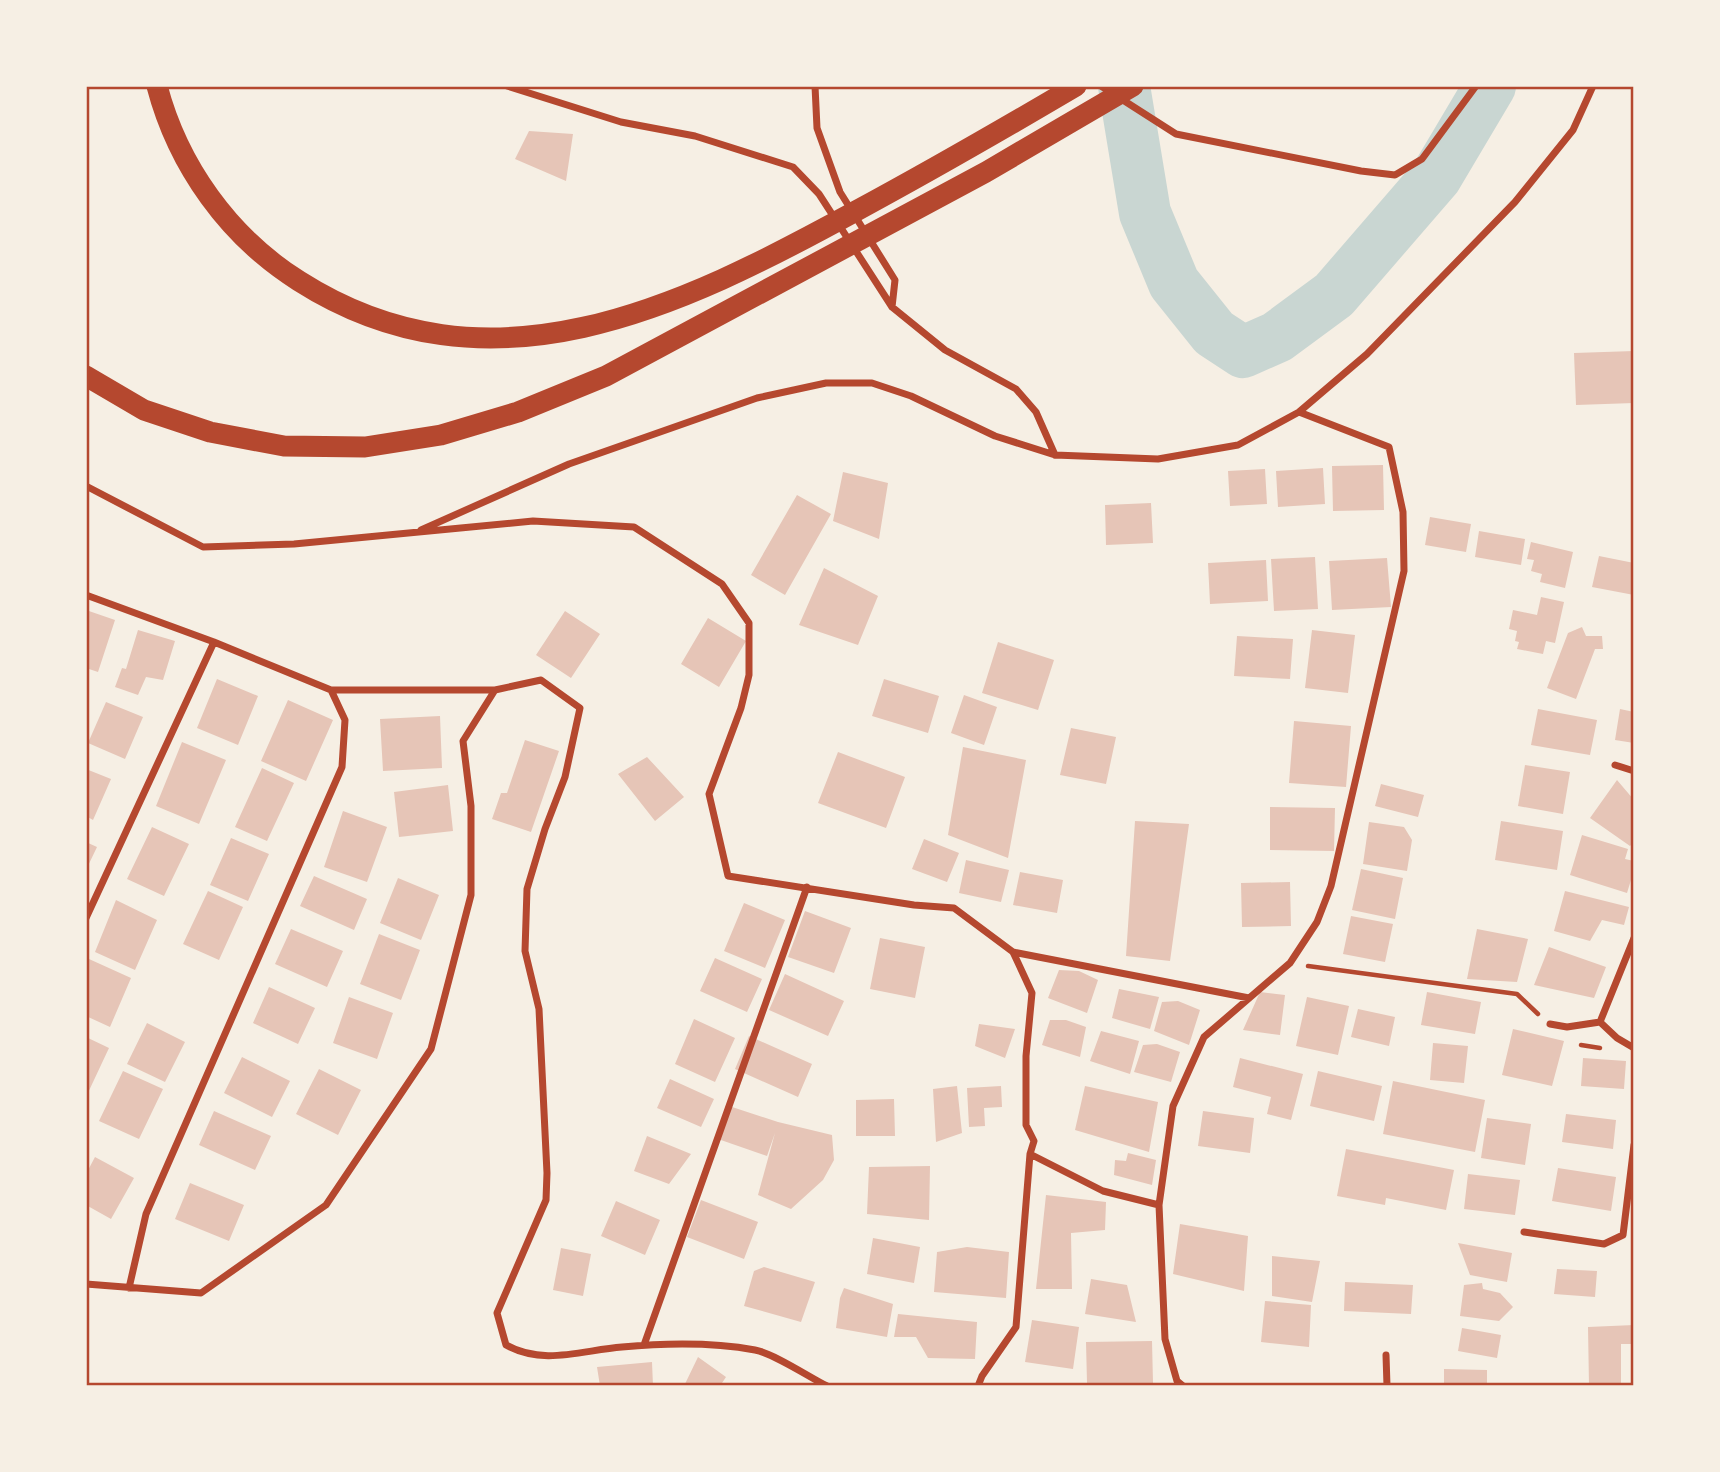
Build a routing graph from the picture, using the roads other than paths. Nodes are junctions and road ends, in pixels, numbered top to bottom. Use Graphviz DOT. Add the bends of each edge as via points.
graph roads {
  1 [pos="157,86"];
  2 [pos="507,86"];
  3 [pos="814,86"];
  4 [pos="1076,86"];
  5 [pos="1101,86"];
  6 [pos="1132,86"];
  7 [pos="1476,86"];
  8 [pos="1593,86"];
  9 [pos="892,307"];
  10 [pos="86,376"];
  11 [pos="1299,412"];
  12 [pos="1055,455"];
  13 [pos="86,486"];
  14 [pos="414,533"];
  15 [pos="86,595"];
  16 [pos="214,642"];
  17 [pos="331,690"];
  18 [pos="495,690"];
  19 [pos="1615,765"];
  20 [pos="1634,771"];
  21 [pos="807,887"];
  22 [pos="86,918"];
  23 [pos="1634,938"];
  24 [pos="1013,952"];
  25 [pos="1250,998"];
  26 [pos="1600,1022"];
  27 [pos="1550,1024"];
  28 [pos="1634,1048"];
  29 [pos="1634,1145"];
  30 [pos="1030,1154"];
  31 [pos="1158,1205"];
  32 [pos="1524,1231"];
  33 [pos="86,1284"];
  34 [pos="129,1287"];
  35 [pos="644,1346"];
  36 [pos="1386,1355"];
  37 [pos="827,1386"];
  38 [pos="978,1386"];
  39 [pos="1183,1386"];
  40 [pos="1387,1386"];
  1 -- 4 [label="highway" via="164,113 195,176 233,228 277,267 315,292 386,322 448,336 513,338 576,331 650,310 787,249"];
  2 -- 9 [label="street" via="621,122 695,136 793,167 819,194"];
  3 -- 9 [label="street" via="817,128 840,192 895,280"];
  5 -- 7 [label="street" via="1176,134 1395,175 1422,159"];
  6 -- 10 [label="highway" via="986,172 606,376 518,412 441,435 365,447 284,446 210,432 144,410"];
  8 -- 11 [label="street" via="1573,130 1515,202 1367,355"];
  9 -- 12 [label="street" via="945,350 1016,388 1037,412"];
  11 -- 12 [label="street" via="1238,444 1158,459"];
  11 -- 25 [label="street" via="1389,447 1403,512 1404,571 1331,886 1317,922 1290,963"];
  12 -- 14 [label="street" via="995,436 872,383 826,383 757,398 569,464"];
  13 -- 14 [label="street" via="203,547"];
  14 -- 21 [label="street" via="533,521 634,527 722,584 750,623 750,675 709,794 728,876"];
  15 -- 16 [label="street"];
  16 -- 17 [label="street"];
  16 -- 22 [label="street"];
  17 -- 18 [label="street"];
  17 -- 34 [label="street" via="345,720 342,767 146,1213"];
  18 -- 34 [label="street" via="463,741 471,806 471,895 431,1049 326,1205 201,1293"];
  18 -- 35 [label="street" via="541,680 580,708 565,777 527,889 525,951 539,1009 546,1200 497,1313 506,1346 517,1351 559,1357"];
  19 -- 20 [label="street"];
  21 -- 24 [label="street" via="954,908"];
  21 -- 35 [label="street"];
  23 -- 26 [label="street"];
  24 -- 25 [label="street"];
  24 -- 30 [label="street" via="1032,993 1026,1056 1026,1125 1034,1142"];
  25 -- 31 [label="street" via="1204,1037 1173,1106"];
  26 -- 27 [label="street" via="1567,1027"];
  26 -- 28 [label="street"];
  29 -- 32 [label="street" via="1623,1235 1604,1244"];
  30 -- 31 [label="street" via="1103,1191"];
  30 -- 38 [label="street" via="1016,1326"];
  31 -- 39 [label="street" via="1165,1339 1177,1381"];
  33 -- 34 [label="street"];
  35 -- 37 [label="street" via="688,1343 758,1350"];
  36 -- 40 [label="street"];
}
